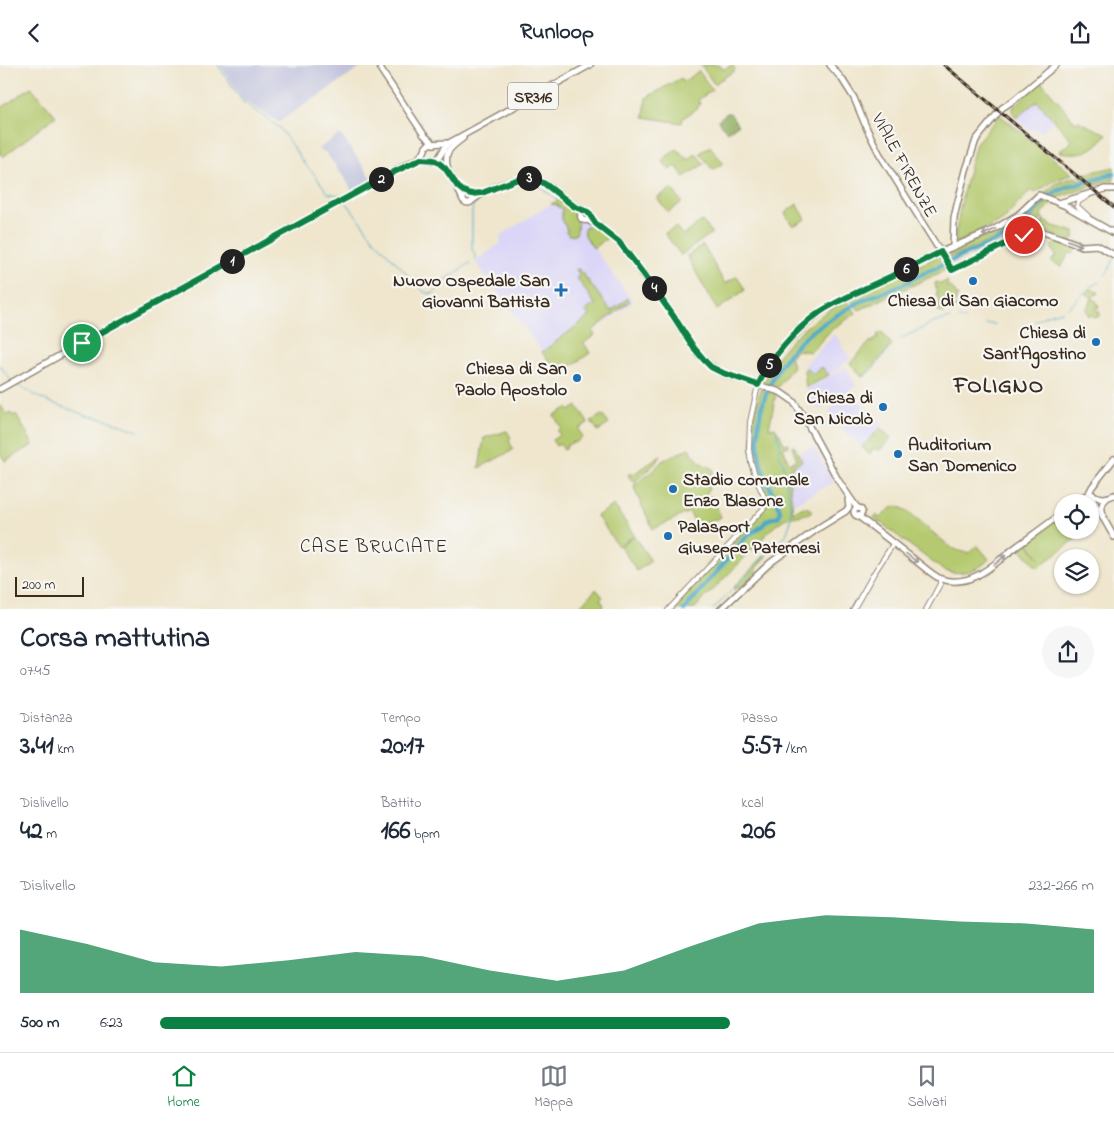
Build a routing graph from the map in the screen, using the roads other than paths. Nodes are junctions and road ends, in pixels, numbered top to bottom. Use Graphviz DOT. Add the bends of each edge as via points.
graph roads {
  1 [pos="590,65"];
  2 [pos="830,65"];
  3 [pos="1056,65"];
  4 [pos="378,66"];
  5 [pos="477,127"];
  6 [pos="424,135"];
  7 [pos="448,143"];
  8 [pos="435,144"];
  9 [pos="425,149"];
  10 [pos="441,153"];
  11 [pos="432,160"];
  12 [pos="416,161"];
  13 [pos="447,170"];
  14 [pos="458,187"];
  15 [pos="1111,189"];
  16 [pos="471,196"];
  17 [pos="463,200"];
  18 [pos="1057,202"];
  19 [pos="575,207"];
  20 [pos="588,215"];
  21 [pos="1091,220"];
  22 [pos="1114,233"];
  23 [pos="953,240"];
  24 [pos="953,247"];
  25 [pos="943,252"];
  26 [pos="1114,255"];
  27 [pos="760,385"];
  28 [pos="0,389"];
  29 [pos="798,409"];
  30 [pos="1114,459"];
  31 [pos="1089,494"];
  32 [pos="1114,495"];
  33 [pos="1099,498"];
  34 [pos="1107,498"];
  35 [pos="848,501"];
  36 [pos="846,511"];
  37 [pos="858,512"];
  38 [pos="1099,512"];
  39 [pos="1054,519"];
  40 [pos="1104,521"];
  41 [pos="1114,537"];
  42 [pos="894,544"];
  43 [pos="939,578"];
  44 [pos="951,580"];
  45 [pos="939,587"];
  46 [pos="668,609"];
  47 [pos="720,609"];
  48 [pos="853,609"];
  49 [pos="926,609"];
  1 -- 5 [label="main road, SR316"];
  2 -- 25 [label="main road, VIALE FIRENZE" via="854,98 879,153"];
  3 -- 23 [label="main road" via="1002,107 976,139 954,218"];
  4 -- 6 [label="main road"];
  5 -- 7 [label="main road, SR316"];
  5 -- 13 [label="main road" via="448,153"];
  6 -- 8 [label="main road"];
  6 -- 9 [label="main road"];
  7 -- 8 [label="main road, SR316"];
  7 -- 10 [label="main road, SR316"];
  8 -- 9 [label="main road, SR316" via="429,144"];
  8 -- 10 [label="main road"];
  9 -- 11 [label="main road" via="425,157"];
  9 -- 12 [label="main road, SR316"];
  10 -- 11 [label="main road, SR316" via="440,157"];
  10 -- 13 [label="main road"];
  11 -- 12 [label="main road, SR316"];
  11 -- 13 [label="main road"];
  12 -- 28 [label="main road, SR316"];
  13 -- 14 [label="main road"];
  14 -- 16 [label="main road"];
  14 -- 17 [label="main road"];
  15 -- 18 [label="main road"];
  15 -- 21 [label="street" via="1078,202 1079,209"];
  16 -- 17 [label="main road" via="466,194"];
  16 -- 17 [label="main road" via="468,203"];
  16 -- 19 [label="main road" via="517,179 532,178"];
  18 -- 21 [label="main road"];
  18 -- 24 [label="main road, one-way" via="1039,195 1003,225"];
  19 -- 20 [label="main road"];
  19 -- 20 [label="main road" via="583,220"];
  20 -- 27 [label="main road" via="619,242 702,359 723,373"];
  21 -- 22 [label="main road"];
  23 -- 24 [label="main road"];
  23 -- 25 [label="main road"];
  24 -- 25 [label="main road"];
  25 -- 26 [label="main road, VIALE FIRENZE, one-way" via="951,269 1034,229 1082,246 1097,245"];
  25 -- 27 [label="main road" via="821,312 778,352"];
  27 -- 29 [label="main road" via="787,396"];
  27 -- 46 [label="street" via="750,421 749,449 764,497 764,507"];
  29 -- 35 [label="main road"];
  29 -- 37 [label="main road"];
  30 -- 31 [label="main road"];
  32 -- 34 [label="main road"];
  33 -- 34 [label="main road"];
  34 -- 40 [label="main road" via="1101,509"];
  35 -- 36 [label="main road"];
  35 -- 37 [label="main road"];
  36 -- 37 [label="main road"];
  36 -- 47 [label="main road" via="770,563"];
  37 -- 42 [label="main road"];
  38 -- 40 [label="main road"];
  44 -- 39 [label="main road, one-way" via="968,579 990,568"];
  40 -- 41 [label="main road"];
  42 -- 43 [label="main road, one-way"];
  42 -- 48 [label="street"];
  43 -- 44 [label="main road"];
  43 -- 45 [label="street"];
  44 -- 45 [label="street"];
  45 -- 49 [label="street"];
}
